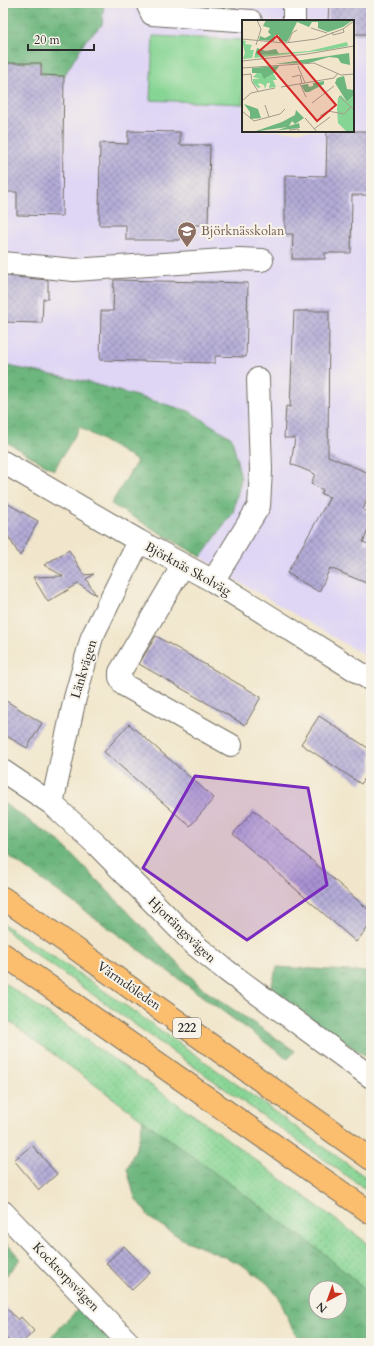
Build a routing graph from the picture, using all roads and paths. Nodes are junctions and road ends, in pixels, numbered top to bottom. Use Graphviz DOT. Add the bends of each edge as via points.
graph roads {
  1 [pos="147,3"];
  2 [pos="294,3"];
  3 [pos="242,20"];
  4 [pos="294,20"];
  5 [pos="262,260"];
  6 [pos="3,263"];
  7 [pos="258,379"];
  8 [pos="3,462"];
  9 [pos="139,542"];
  10 [pos="183,565"];
  11 [pos="213,581"];
  12 [pos="371,680"];
  13 [pos="231,745"];
  14 [pos="3,772"];
  15 [pos="52,804"];
  16 [pos="3,898"];
  17 [pos="3,954"];
  18 [pos="371,1077"];
  19 [pos="371,1159"];
  20 [pos="3,1212"];
  21 [pos="371,1213"];
  22 [pos="129,1343"];
  1 -- 3 [label="street" via="152,14"];
  2 -- 4 [label="street"];
  5 -- 6 [label="street" via="239,259 74,270"];
  7 -- 11 [label="street" via="261,470 259,506"];
  8 -- 9 [label="street, Björknäs Skolväg"];
  9 -- 10 [label="street, Björknäs Skolväg"];
  9 -- 15 [label="street, Länkvägen" via="92,637 74,698"];
  10 -- 11 [label="street, Björknäs Skolväg"];
  10 -- 13 [label="street" via="120,672 120,677 124,685"];
  11 -- 12 [label="street, Björknäs Skolväg"];
  14 -- 15 [label="street, Hjortängsvägen"];
  15 -- 18 [label="street, Hjortängsvägen" via="195,945 251,990"];
  16 -- 19 [label="highway, Värmdöleden / 222"];
  17 -- 21 [label="highway"];
  20 -- 22 [label="street, Kocktorpsvägen"];
}
